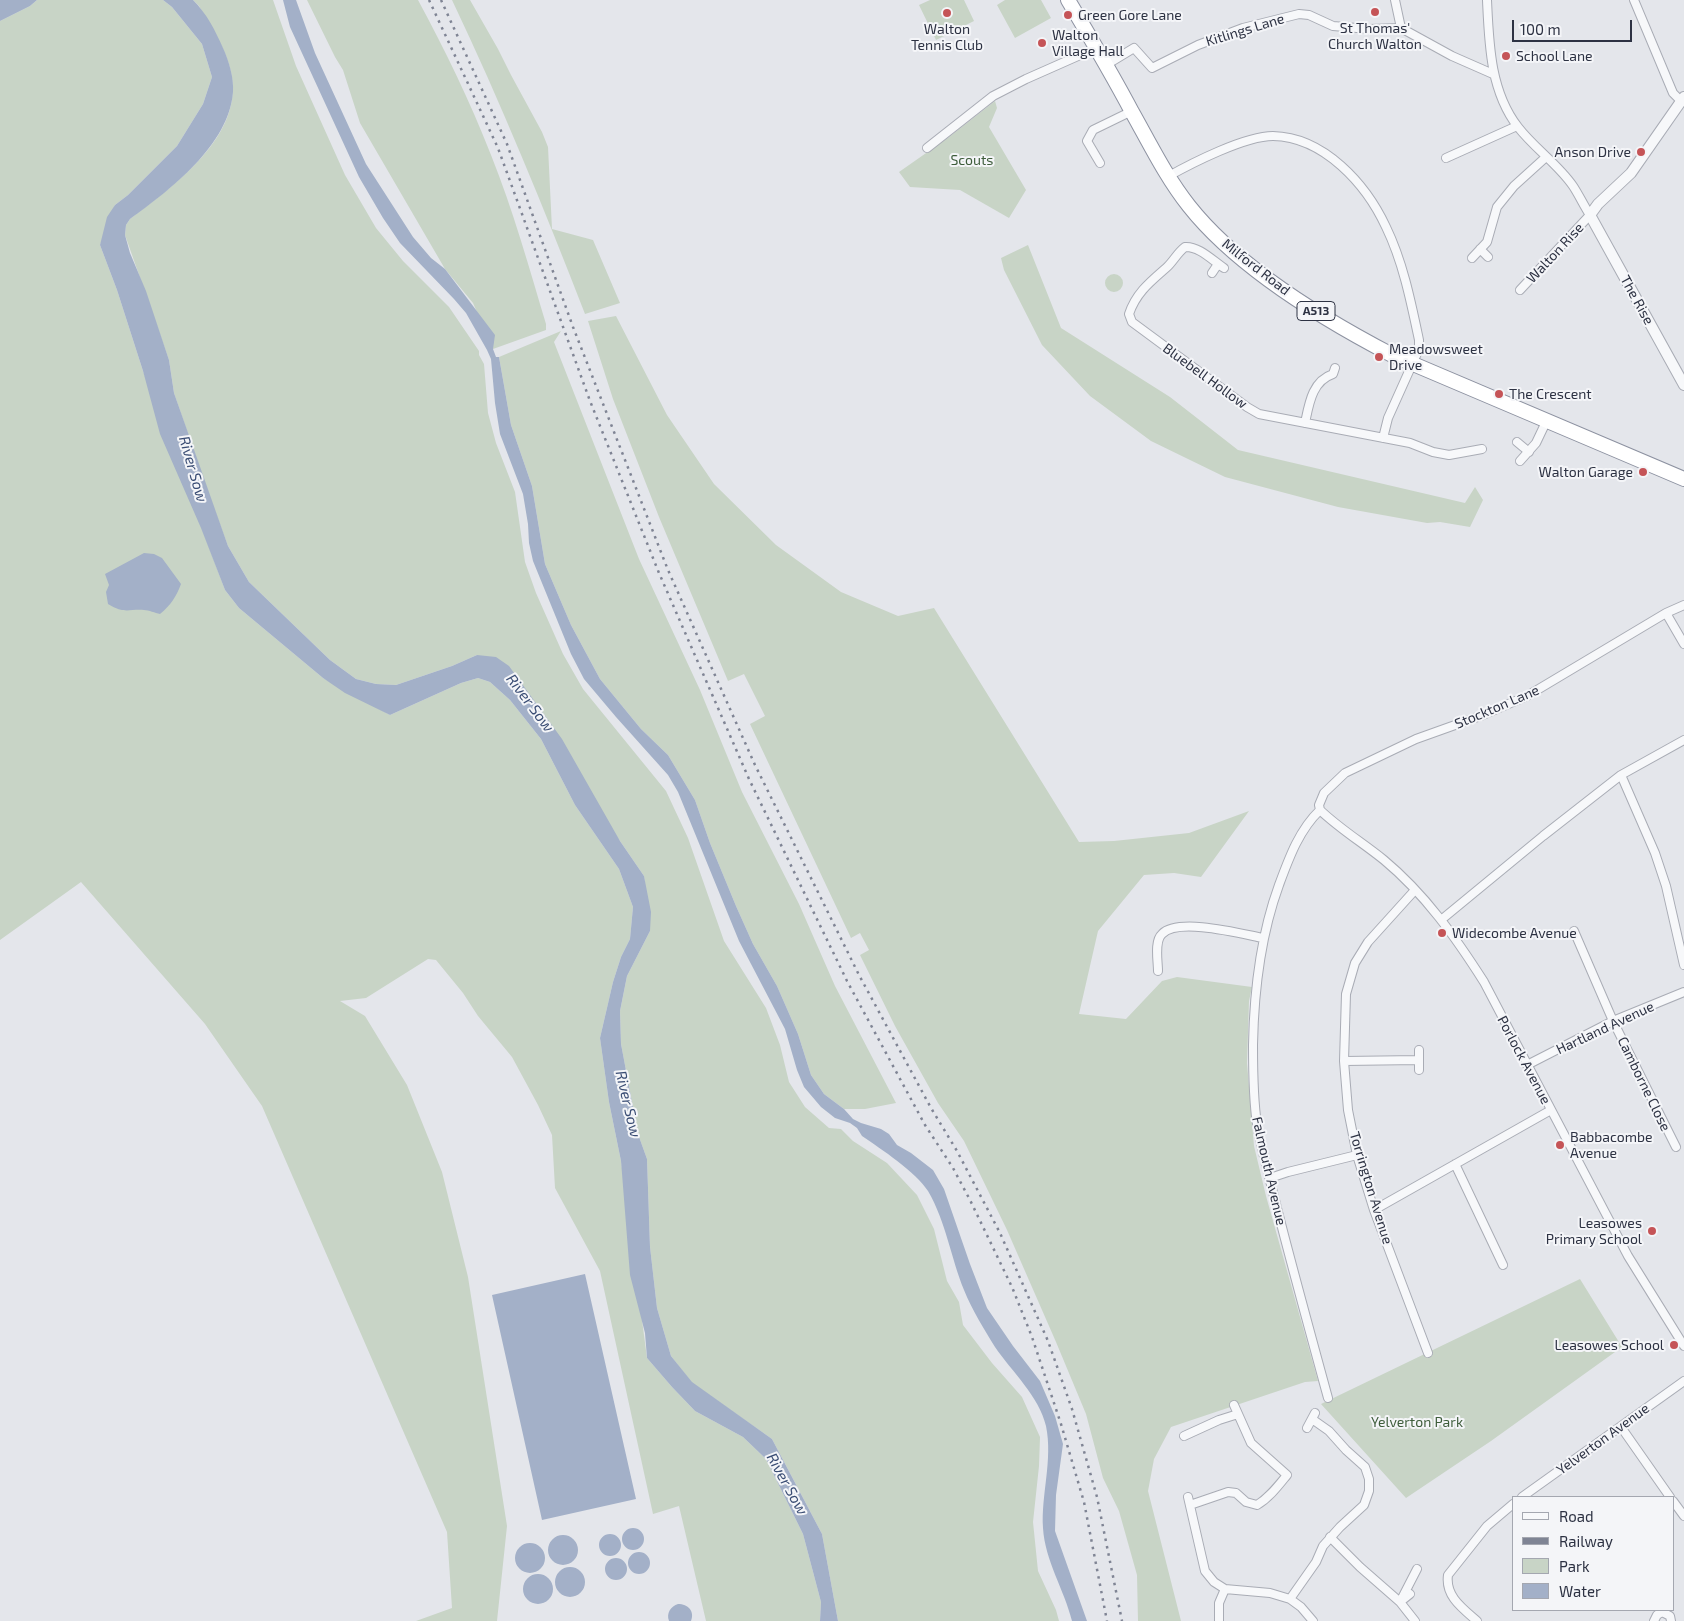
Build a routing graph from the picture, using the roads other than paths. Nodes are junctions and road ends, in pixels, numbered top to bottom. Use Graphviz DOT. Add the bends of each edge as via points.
graph roads {
  1 [pos="1068,0"];
  2 [pos="1395,0"];
  3 [pos="1486,0"];
  4 [pos="1634,0"];
  5 [pos="1400,28"];
  6 [pos="1096,48"];
  7 [pos="1106,65"];
  8 [pos="1494,74"];
  9 [pos="1682,99"];
  10 [pos="1132,111"];
  11 [pos="1517,126"];
  12 [pos="927,148"];
  13 [pos="1546,157"];
  14 [pos="1446,158"];
  15 [pos="1100,163"];
  16 [pos="1168,177"];
  17 [pos="1590,215"];
  18 [pos="1480,249"];
  19 [pos="1488,257"];
  20 [pos="1472,258"];
  21 [pos="1212,273"];
  22 [pos="1520,290"];
  23 [pos="1413,364"];
  24 [pos="1335,374"];
  25 [pos="1684,385"];
  26 [pos="1305,422"];
  27 [pos="1546,422"];
  28 [pos="1383,438"];
  29 [pos="1517,442"];
  30 [pos="1482,449"];
  31 [pos="1529,452"];
  32 [pos="1520,461"];
  33 [pos="1684,479"];
  34 [pos="1684,606"];
  35 [pos="1666,613"];
  36 [pos="1684,644"];
  37 [pos="1684,740"];
  38 [pos="1621,775"];
  39 [pos="1320,810"];
  40 [pos="1415,890"];
  41 [pos="1441,920"];
  42 [pos="1574,931"];
  43 [pos="1263,938"];
  44 [pos="1684,965"];
  45 [pos="1158,971"];
  46 [pos="1684,992"];
  47 [pos="1613,1021"];
  48 [pos="1419,1050"];
  49 [pos="1419,1060"];
  50 [pos="1344,1061"];
  51 [pos="1526,1065"];
  52 [pos="1419,1070"];
  53 [pos="1550,1110"];
  54 [pos="1676,1147"];
  55 [pos="1357,1155"];
  56 [pos="1455,1164"];
  57 [pos="1270,1178"];
  58 [pos="1374,1210"];
  59 [pos="1503,1265"];
  60 [pos="1684,1346"];
  61 [pos="1428,1353"];
  62 [pos="1684,1381"];
  63 [pos="1328,1398"];
  64 [pos="1234,1405"];
  65 [pos="1238,1414"];
  66 [pos="1620,1427"];
  67 [pos="1307,1428"];
  68 [pos="1184,1436"];
  69 [pos="1188,1496"];
  70 [pos="1523,1496"];
  71 [pos="1669,1496"];
  72 [pos="1674,1504"];
  73 [pos="1190,1505"];
  74 [pos="1512,1505"];
  75 [pos="1684,1516"];
  76 [pos="1330,1538"];
  77 [pos="1416,1569"];
  78 [pos="1225,1589"];
  79 [pos="1410,1594"];
  80 [pos="1290,1599"];
  81 [pos="1400,1602"];
  82 [pos="1219,1621"];
  83 [pos="1313,1621"];
  84 [pos="1415,1621"];
  85 [pos="1477,1621"];
  86 [pos="1654,1621"];
  87 [pos="1671,1621"];
  1 -- 6 [label="highway, Milford Road / A513"];
  2 -- 5 [label="street"];
  3 -- 8 [label="street"];
  4 -- 9 [label="street" via="1673,92"];
  5 -- 7 [label="street, Kitlings Lane" via="1369,30 1333,26 1299,14 1243,28 1198,45 1152,68 1134,48"];
  5 -- 8 [label="street"];
  6 -- 7 [label="highway, Milford Road / A513"];
  6 -- 12 [label="street" via="993,96"];
  7 -- 10 [label="highway, Milford Road / A513"];
  8 -- 11 [label="street"];
  9 -- 17 [label="street" via="1638,164"];
  10 -- 15 [label="street" via="1093,130 1087,141"];
  10 -- 16 [label="highway, Milford Road / A513"];
  11 -- 13 [label="street"];
  11 -- 14 [label="street"];
  13 -- 17 [label="street" via="1572,185"];
  13 -- 18 [label="street" via="1514,186 1498,208 1487,242"];
  16 -- 23 [label="highway, Milford Road / A513" via="1189,207 1240,258 1350,333"];
  16 -- 23 [label="street" via="1248,140 1272,136 1293,138 1317,148 1338,164 1354,179 1375,208 1396,251 1420,340"];
  17 -- 22 [label="street, Walton Rise"];
  17 -- 25 [label="street, The Rise"];
  18 -- 19 [label="street"];
  18 -- 20 [label="street"];
  21 -- 26 [label="street, Bluebell Hollow" via="1221,266 1199,251 1185,248 1154,276 1131,306 1132,322 1259,414"];
  23 -- 27 [label="highway, Milford Road / A513"];
  23 -- 28 [label="street" via="1388,418"];
  24 -- 26 [label="street" via="1326,376 1311,396"];
  26 -- 28 [label="street, Bluebell Hollow"];
  27 -- 31 [label="street"];
  27 -- 33 [label="highway, Milford Road / A513"];
  28 -- 30 [label="street, Bluebell Hollow" via="1449,455 1474,454"];
  29 -- 31 [label="street"];
  31 -- 32 [label="street"];
  34 -- 35 [label="street, Stockton Lane"];
  35 -- 36 [label="street"];
  35 -- 39 [label="street, Stockton Lane" via="1527,696 1416,739 1345,773 1324,793 1320,799"];
  37 -- 38 [label="street"];
  38 -- 41 [label="street"];
  38 -- 44 [label="street" via="1666,886"];
  39 -- 40 [label="street, Porlock Avenue" via="1385,861"];
  39 -- 43 [label="street, Falmouth Avenue" via="1299,837 1288,861 1270,908"];
  40 -- 41 [label="street, Porlock Avenue"];
  40 -- 50 [label="street, Torrington Avenue" via="1368,942 1355,964 1346,994"];
  41 -- 51 [label="street, Porlock Avenue" via="1484,982"];
  42 -- 47 [label="street, Camborne Close"];
  43 -- 45 [label="street" via="1219,928 1180,926 1161,934"];
  43 -- 57 [label="street, Falmouth Avenue" via="1254,1009 1252,1077 1257,1123"];
  46 -- 47 [label="street, Hartland Avenue"];
  47 -- 51 [label="street, Hartland Avenue"];
  47 -- 54 [label="street, Camborne Close"];
  48 -- 49 [label="street"];
  49 -- 50 [label="street"];
  49 -- 52 [label="street"];
  50 -- 55 [label="street, Torrington Avenue" via="1348,1110"];
  51 -- 53 [label="street, Porlock Avenue"];
  53 -- 56 [label="street"];
  53 -- 60 [label="street, Porlock Avenue" via="1628,1256"];
  55 -- 57 [label="street"];
  55 -- 58 [label="street, Torrington Avenue"];
  56 -- 58 [label="street"];
  56 -- 59 [label="street"];
  57 -- 63 [label="street, Falmouth Avenue"];
  58 -- 61 [label="street, Torrington Avenue"];
  62 -- 66 [label="street, Yelverton Avenue"];
  64 -- 65 [label="street"];
  65 -- 68 [label="street"];
  65 -- 73 [label="street" via="1251,1442 1287,1475 1257,1505 1228,1492"];
  66 -- 70 [label="street, Yelverton Avenue"];
  66 -- 71 [label="street"];
  67 -- 76 [label="street" via="1314,1416 1364,1467 1369,1479 1364,1505"];
  69 -- 73 [label="street"];
  72 -- 75 [label="street"];
  73 -- 78 [label="street" via="1205,1571"];
  74 -- 85 [label="street" via="1487,1526 1448,1574 1447,1584 1454,1600"];
  76 -- 80 [label="street"];
  76 -- 81 [label="street"];
  77 -- 81 [label="street"];
  78 -- 80 [label="street" via="1270,1593"];
  78 -- 82 [label="street"];
  79 -- 81 [label="street"];
  80 -- 83 [label="street"];
  81 -- 84 [label="street"];
  86 -- 87 [label="street" via="1662,1612 1670,1616"];
}
